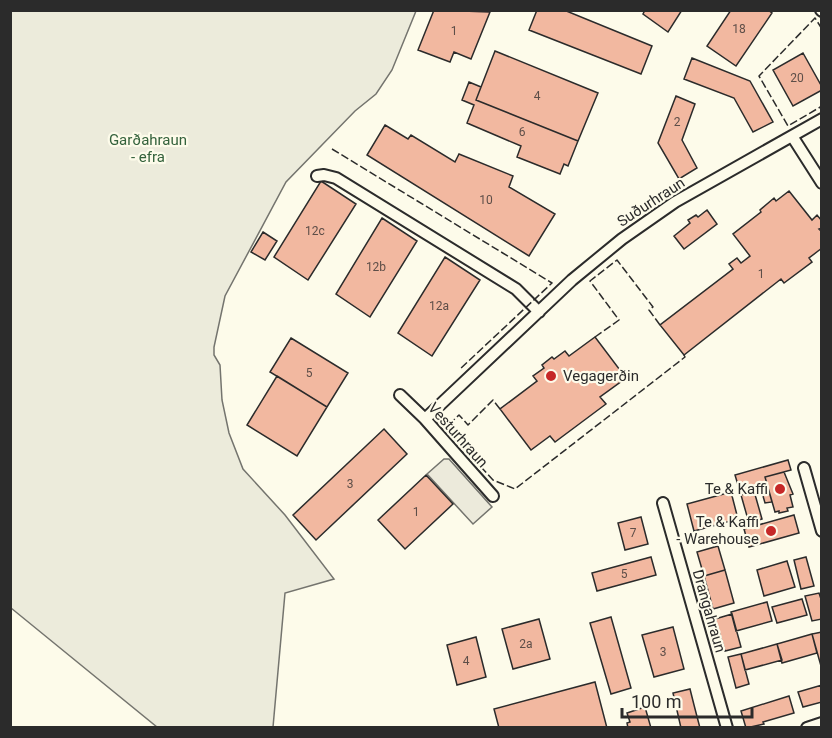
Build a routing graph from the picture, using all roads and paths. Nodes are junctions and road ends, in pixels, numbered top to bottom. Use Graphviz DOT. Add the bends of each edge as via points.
graph roads {
  1 [pos="822,119"];
  2 [pos="792,136"];
  3 [pos="317,176"];
  4 [pos="822,183"];
  5 [pos="539,312"];
  6 [pos="400,395"];
  7 [pos="425,418"];
  8 [pos="804,468"];
  9 [pos="493,496"];
  10 [pos="663,503"];
  11 [pos="822,531"];
  12 [pos="822,723"];
  13 [pos="727,728"];
  14 [pos="807,728"];
  1 -- 2 [label="street, Suðurhraun"];
  2 -- 4 [label="street"];
  2 -- 5 [label="street, Suðurhraun" via="640,225"];
  3 -- 5 [label="street" via="336,178 516,289"];
  5 -- 7 [label="street, Suðurhraun"];
  6 -- 7 [label="street, Vesturhraun"];
  7 -- 9 [label="street, Vesturhraun"];
  8 -- 11 [label="street"];
  10 -- 13 [label="street, Drangahraun"];
  12 -- 14 [label="street"];
}
